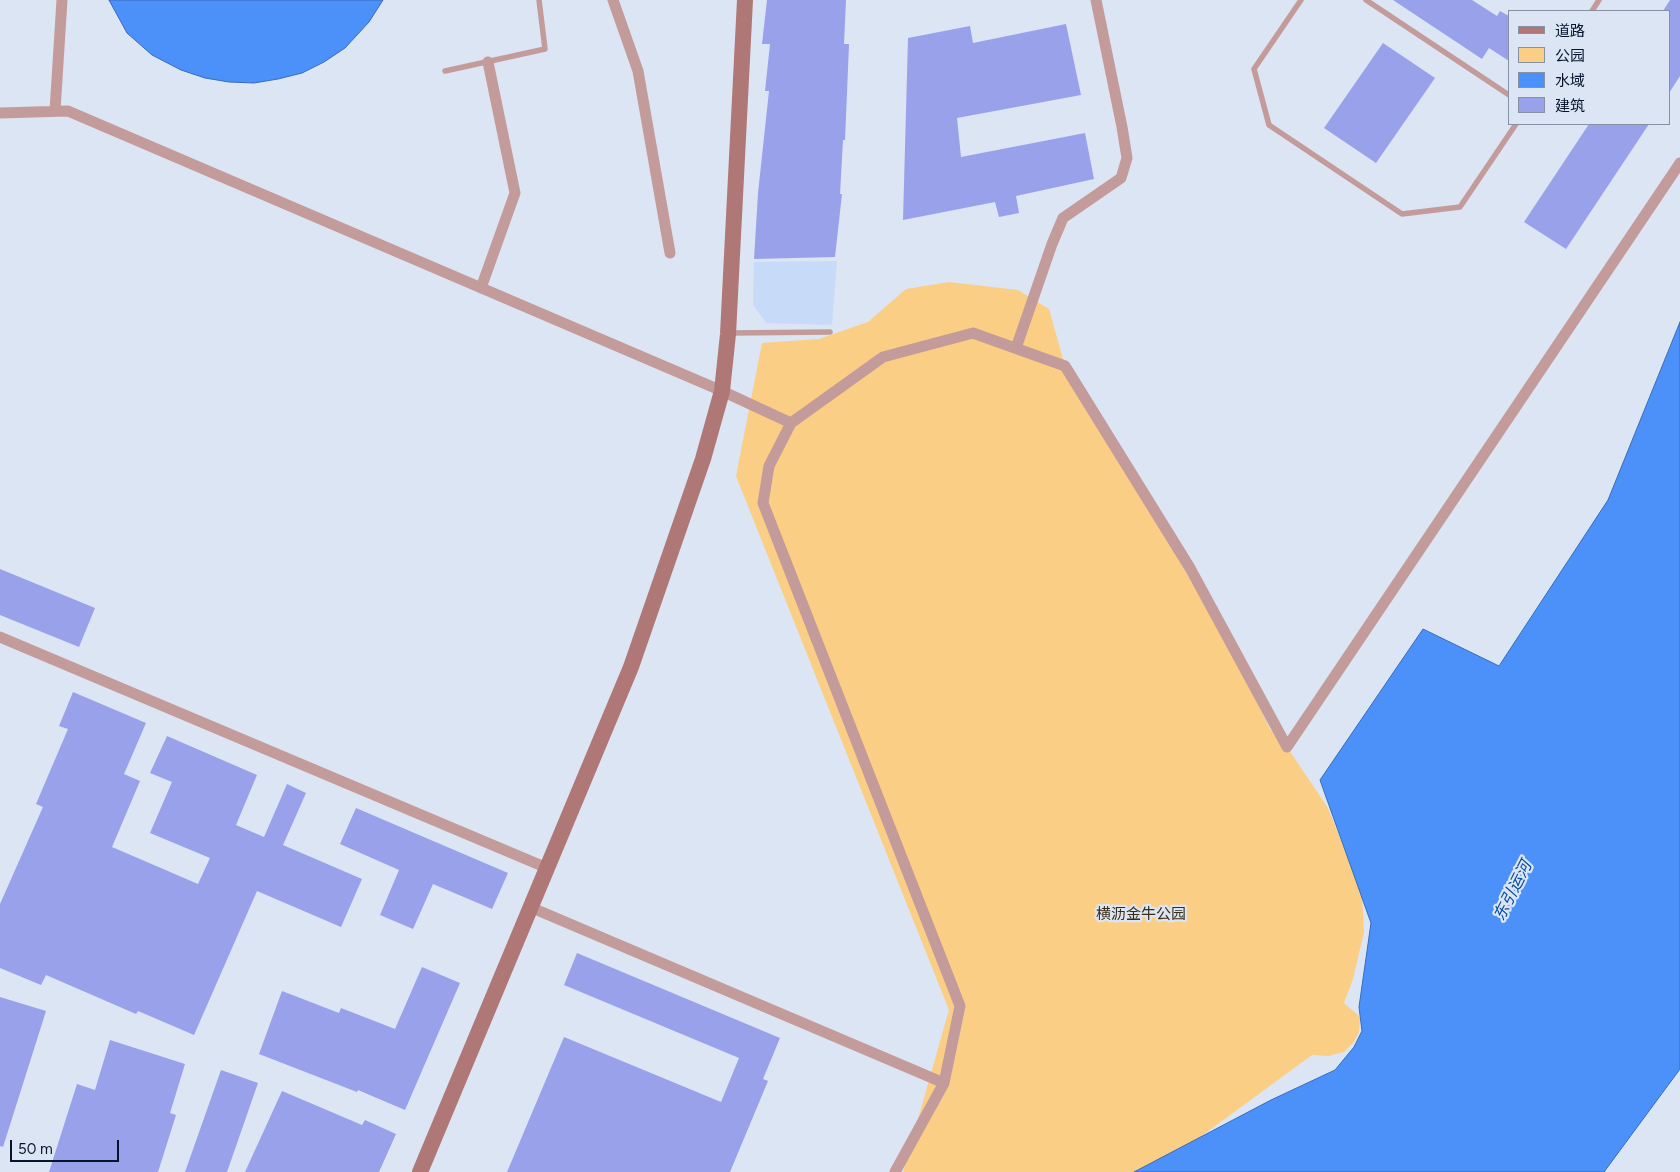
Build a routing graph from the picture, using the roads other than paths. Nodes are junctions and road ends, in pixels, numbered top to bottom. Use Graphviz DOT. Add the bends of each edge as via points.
graph roads {
  1 [pos="62,0"];
  2 [pos="539,0"];
  3 [pos="613,0"];
  4 [pos="744,0"];
  5 [pos="1096,0"];
  6 [pos="1301,0"];
  7 [pos="1366,0"];
  8 [pos="488,62"];
  9 [pos="445,71"];
  10 [pos="1508,94"];
  11 [pos="55,111"];
  12 [pos="0,113"];
  13 [pos="1515,125"];
  14 [pos="1680,163"];
  15 [pos="670,254"];
  16 [pos="481,288"];
  17 [pos="830,332"];
  18 [pos="728,334"];
  19 [pos="1016,348"];
  20 [pos="722,391"];
  21 [pos="791,424"];
  22 [pos="0,637"];
  23 [pos="547,868"];
  24 [pos="530,907"];
  25 [pos="944,1083"];
  26 [pos="420,1172"];
  27 [pos="895,1172"];
  1 -- 11 [label="street"];
  2 -- 8 [label="lane" via="545,50"];
  3 -- 15 [label="street" via="638,71"];
  4 -- 18 [label="street"];
  5 -- 19 [label="street" via="1127,158 1121,178 1063,218"];
  6 -- 13 [label="lane" via="1254,69 1269,126 1402,214 1460,207"];
  7 -- 10 [label="lane"];
  8 -- 9 [label="lane"];
  8 -- 16 [label="street" via="515,193"];
  11 -- 12 [label="street"];
  11 -- 16 [label="street" via="68,111"];
  14 -- 19 [label="street" via="1287,746 1190,568 1065,366"];
  16 -- 20 [label="street"];
  17 -- 18 [label="lane"];
  18 -- 20 [label="street"];
  19 -- 21 [label="street" via="973,333 883,357"];
  20 -- 21 [label="street"];
  20 -- 23 [label="street" via="703,459 631,667"];
  21 -- 25 [label="street" via="769,466 763,503 960,1006"];
  22 -- 23 [label="street"];
  23 -- 24 [label="street"];
  24 -- 25 [label="street"];
  24 -- 26 [label="street"];
  25 -- 27 [label="street"];
}
